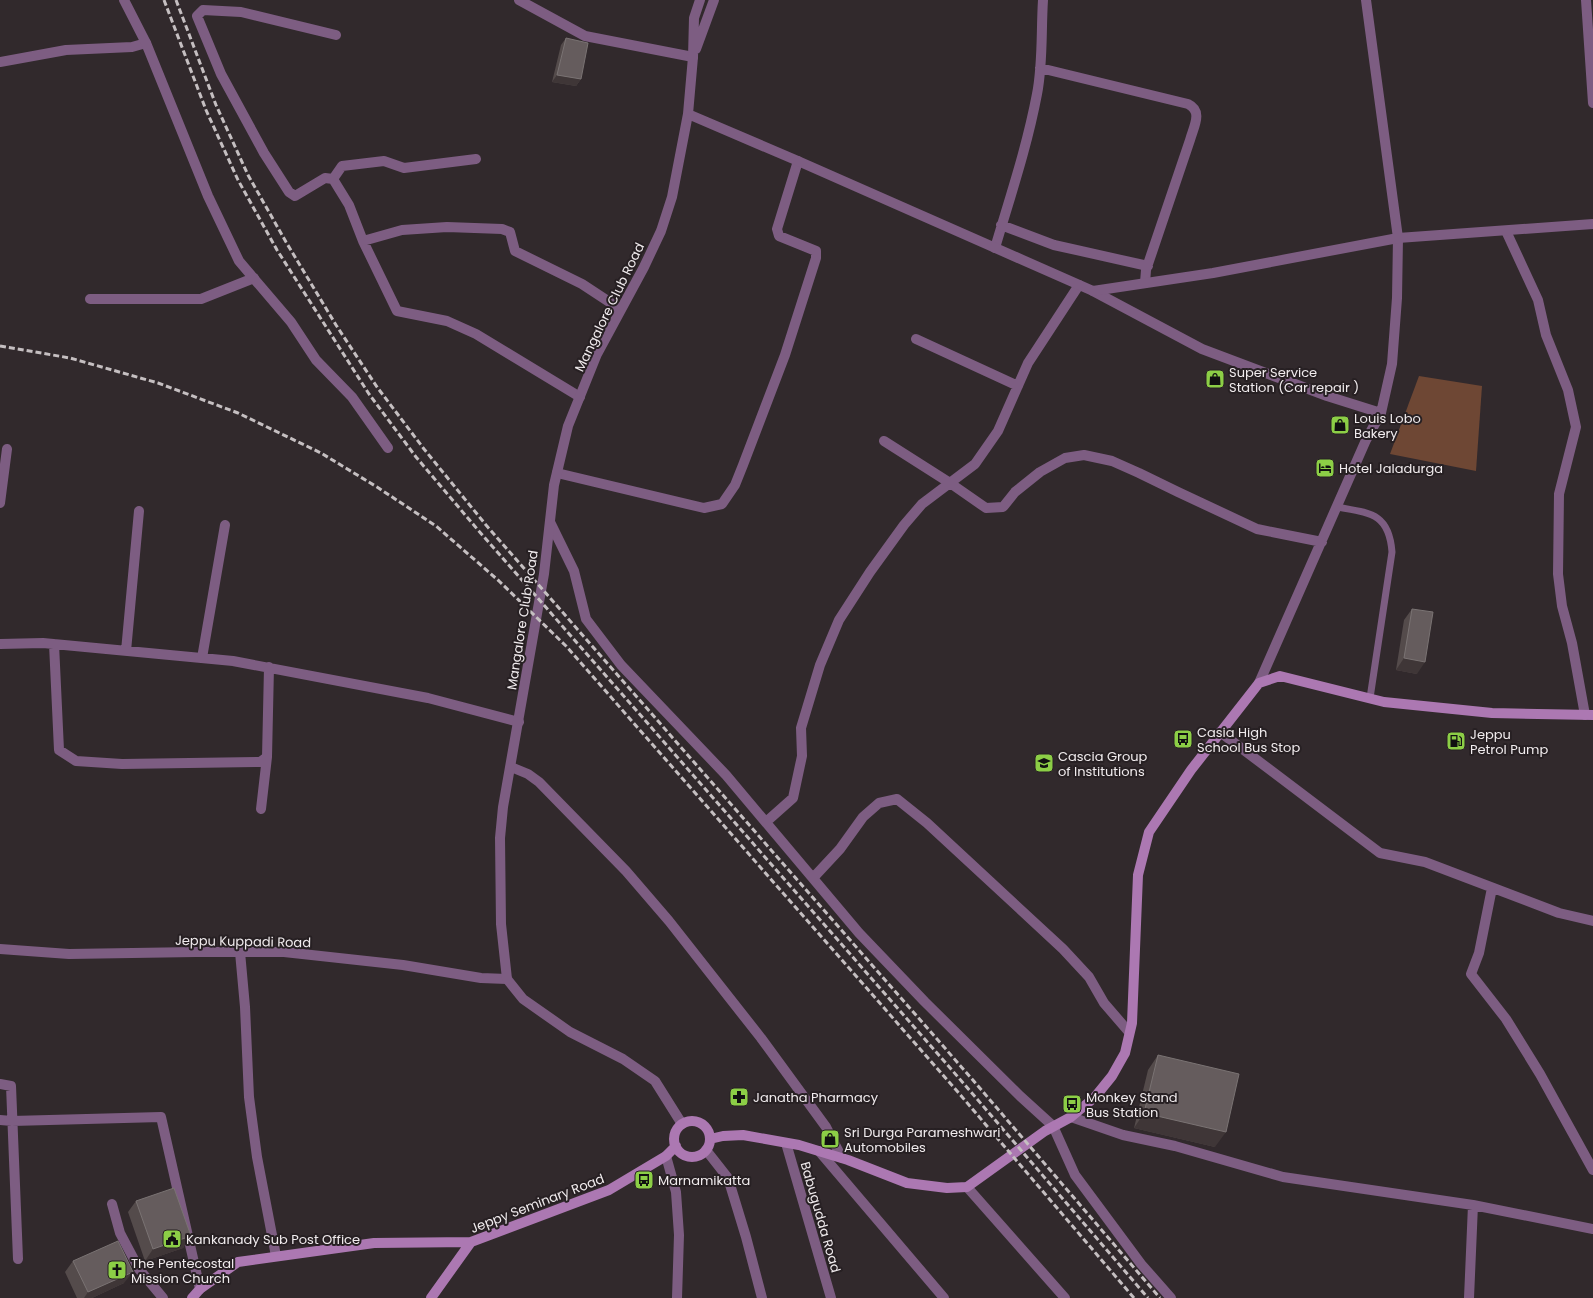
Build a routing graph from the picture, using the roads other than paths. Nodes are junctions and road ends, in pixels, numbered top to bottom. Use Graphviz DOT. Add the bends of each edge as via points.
graph roads {
  1 [pos="124,0"];
  2 [pos="519,0"];
  3 [pos="700,0"];
  4 [pos="714,0"];
  5 [pos="1043,0"];
  6 [pos="1366,0"];
  7 [pos="1586,0"];
  8 [pos="336,35"];
  9 [pos="146,43"];
  10 [pos="693,57"];
  11 [pos="0,62"];
  12 [pos="1040,68"];
  13 [pos="1593,103"];
  14 [pos="688,114"];
  15 [pos="476,159"];
  16 [pos="798,161"];
  17 [pos="333,179"];
  18 [pos="1593,224"];
  19 [pos="1001,225"];
  20 [pos="1506,231"];
  21 [pos="1398,238"];
  22 [pos="363,241"];
  23 [pos="994,248"];
  24 [pos="1148,266"];
  25 [pos="254,278"];
  26 [pos="1145,283"];
  27 [pos="1079,285"];
  28 [pos="1093,291"];
  29 [pos="90,298"];
  30 [pos="620,309"];
  31 [pos="916,339"];
  32 [pos="1018,386"];
  33 [pos="580,397"];
  34 [pos="1381,413"];
  35 [pos="884,441"];
  36 [pos="388,448"];
  37 [pos="7,449"];
  38 [pos="557,473"];
  39 [pos="950,483"];
  40 [pos="0,503"];
  41 [pos="1337,507"];
  42 [pos="138,511"];
  43 [pos="550,522"];
  44 [pos="225,525"];
  45 [pos="1322,542"];
  46 [pos="0,644"];
  47 [pos="54,644"];
  48 [pos="126,651"];
  49 [pos="202,658"];
  50 [pos="269,667"];
  51 [pos="1259,682"];
  52 [pos="1370,698"];
  53 [pos="1589,715"];
  54 [pos="519,722"];
  55 [pos="1220,732"];
  56 [pos="267,757"];
  57 [pos="511,768"];
  58 [pos="261,809"];
  59 [pos="766,822"];
  60 [pos="813,878"];
  61 [pos="1492,888"];
  62 [pos="1593,920"];
  63 [pos="0,949"];
  64 [pos="240,952"];
  65 [pos="507,979"];
  66 [pos="1129,1032"];
  67 [pos="0,1084"];
  68 [pos="1071,1117"];
  69 [pos="0,1120"];
  70 [pos="12,1121"];
  71 [pos="682,1124"];
  72 [pos="1049,1128"];
  73 [pos="710,1139"];
  74 [pos="786,1143"];
  75 [pos="676,1146"];
  76 [pos="706,1150"];
  77 [pos="819,1151"];
  78 [pos="666,1156"];
  79 [pos="842,1158"];
  80 [pos="1593,1170"];
  81 [pos="967,1187"];
  82 [pos="112,1204"];
  83 [pos="1473,1205"];
  84 [pos="1593,1229"];
  85 [pos="471,1242"];
  86 [pos="276,1256"];
  87 [pos="18,1260"];
  88 [pos="200,1289"];
  89 [pos="163,1298"];
  90 [pos="192,1298"];
  91 [pos="431,1298"];
  92 [pos="677,1298"];
  93 [pos="762,1298"];
  94 [pos="831,1298"];
  95 [pos="944,1298"];
  96 [pos="1065,1298"];
  97 [pos="1171,1298"];
  98 [pos="1469,1298"];
  1 -- 9 [label="street"];
  2 -- 10 [label="street" via="585,36"];
  3 -- 10 [label="street, Mangalore Club Road" via="694,18"];
  4 -- 10 [label="street, Mangalore Club Road"];
  5 -- 12 [label="street"];
  6 -- 21 [label="street"];
  7 -- 13 [label="street"];
  8 -- 17 [label="street" via="241,12 203,10 197,16 221,74 264,153 289,192 295,196 325,178"];
  9 -- 11 [label="street" via="132,47 66,50"];
  9 -- 25 [label="street" via="208,196 239,261"];
  10 -- 14 [label="street, Mangalore Club Road"];
  12 -- 19 [label="street" via="1037,94 1025,145"];
  12 -- 24 [label="street" via="1188,104 1197,111 1190,140"];
  14 -- 16 [label="street"];
  14 -- 30 [label="street, Mangalore Club Road" via="672,197 663,224 644,267"];
  15 -- 17 [label="street" via="404,168 384,161 342,166"];
  16 -- 23 [label="street"];
  16 -- 38 [label="street" via="777,229 779,236 784,240 816,251 816,258 785,354 740,472 735,485 722,504 704,508"];
  17 -- 22 [label="street" via="349,205"];
  18 -- 20 [label="street"];
  19 -- 23 [label="street"];
  19 -- 24 [label="street" via="1054,245"];
  20 -- 21 [label="street"];
  20 -- 53 [label="street" via="1538,300 1546,335 1568,390 1576,427 1559,494 1558,574 1562,606"];
  21 -- 26 [label="street" via="1213,273"];
  21 -- 34 [label="street" via="1392,364"];
  22 -- 30 [label="street" via="402,230 447,227 502,229 510,232 515,251 582,284"];
  22 -- 33 [label="street" via="397,311 447,321 476,334"];
  23 -- 27 [label="street"];
  24 -- 26 [label="street"];
  25 -- 29 [label="street" via="200,299"];
  25 -- 36 [label="street" via="291,322 316,360 352,397"];
  26 -- 28 [label="street"];
  27 -- 28 [label="street"];
  27 -- 32 [label="street" via="1028,363"];
  28 -- 34 [label="street" via="1202,349 1327,396"];
  30 -- 33 [label="street, Mangalore Club Road" via="597,354"];
  31 -- 32 [label="street"];
  32 -- 39 [label="street" via="998,431 975,464"];
  33 -- 38 [label="street, Mangalore Club Road" via="568,426"];
  34 -- 41 [label="street" via="1366,440"];
  35 -- 39 [label="street"];
  37 -- 40 [label="street"];
  38 -- 43 [label="street, Mangalore Club Road"];
  39 -- 45 [label="street" via="986,508 1003,507 1015,492 1040,472 1065,458 1084,455 1112,461 1257,528"];
  39 -- 59 [label="street" via="922,504 904,525 839,620 820,665 801,728 802,756 793,798"];
  41 -- 45 [label="street"];
  41 -- 52 [label="lane" via="1363,512 1379,519 1387,528 1391,540 1392,552"];
  42 -- 48 [label="street"];
  43 -- 54 [label="street, Mangalore Club Road" via="544,574"];
  43 -- 59 [label="street" via="574,571 586,619 621,665 726,775"];
  44 -- 49 [label="street"];
  45 -- 51 [label="street"];
  46 -- 47 [label="street"];
  47 -- 48 [label="street"];
  47 -- 56 [label="street" via="59,750 76,761 122,764 238,763 260,762"];
  48 -- 49 [label="street"];
  49 -- 50 [label="street"];
  50 -- 54 [label="street" via="428,698"];
  50 -- 56 [label="street"];
  51 -- 52 [label="main road" via="1280,676"];
  51 -- 55 [label="main road"];
  52 -- 53 [label="main road" via="1384,702 1492,712"];
  54 -- 57 [label="street, Mangalore Club Road"];
  55 -- 61 [label="street" via="1380,853 1424,862"];
  55 -- 66 [label="main road" via="1150,832 1138,875 1132,1023"];
  56 -- 58 [label="street"];
  57 -- 65 [label="street, Mangalore Club Road" via="500,838 501,924"];
  57 -- 79 [label="street" via="528,774 539,782 648,896 765,1044 826,1127"];
  59 -- 60 [label="street"];
  60 -- 66 [label="street" via="840,849 863,817 880,803 897,799 927,823 1063,949 1089,977 1104,1003"];
  60 -- 72 [label="street" via="859,932 925,1002"];
  61 -- 62 [label="street" via="1559,913"];
  61 -- 80 [label="street" via="1479,953 1471,974 1506,1019 1540,1074"];
  63 -- 64 [label="street, Jeppu Kuppadi Road" via="69,954"];
  64 -- 65 [label="street, Jeppu Kuppadi Road" via="284,952 403,965 481,978"];
  64 -- 86 [label="street" via="249,1097 257,1157"];
  65 -- 71 [label="street" via="523,999 570,1032 623,1059 655,1081"];
  66 -- 68 [label="main road" via="1125,1053 1112,1076 1095,1098"];
  67 -- 70 [label="street" via="11,1086"];
  68 -- 72 [label="main road"];
  68 -- 83 [label="street" via="1123,1135 1175,1146 1283,1177"];
  69 -- 70 [label="street"];
  70 -- 87 [label="street"];
  70 -- 88 [label="street" via="161,1117"];
  71 -- 73 [label="main road" via="697,1121 709,1133"];
  71 -- 75 [label="main road" via="675,1133"];
  72 -- 81 [label="main road"];
  72 -- 97 [label="street" via="1075,1175 1141,1264"];
  73 -- 74 [label="main road" via="743,1135"];
  73 -- 76 [label="main road"];
  74 -- 77 [label="main road"];
  74 -- 94 [label="street, Babugudda Road"];
  75 -- 76 [label="main road" via="687,1156 694,1157"];
  75 -- 78 [label="main road, Jeppy Seminary Road"];
  76 -- 93 [label="street" via="728,1178"];
  77 -- 79 [label="main road"];
  77 -- 95 [label="street"];
  78 -- 85 [label="main road, Jeppy Seminary Road" via="609,1190"];
  78 -- 92 [label="street" via="676,1192 679,1235"];
  79 -- 81 [label="main road" via="907,1183 946,1188"];
  81 -- 96 [label="street"];
  82 -- 89 [label="street" via="120,1233 139,1268"];
  83 -- 84 [label="street"];
  83 -- 98 [label="street"];
  85 -- 86 [label="main road, Jeppy Seminary Road" via="374,1243"];
  85 -- 91 [label="main road"];
  86 -- 88 [label="main road, Jeppy Seminary Road" via="238,1262"];
  88 -- 90 [label="main road, Jeppy Seminary Road"];
}
